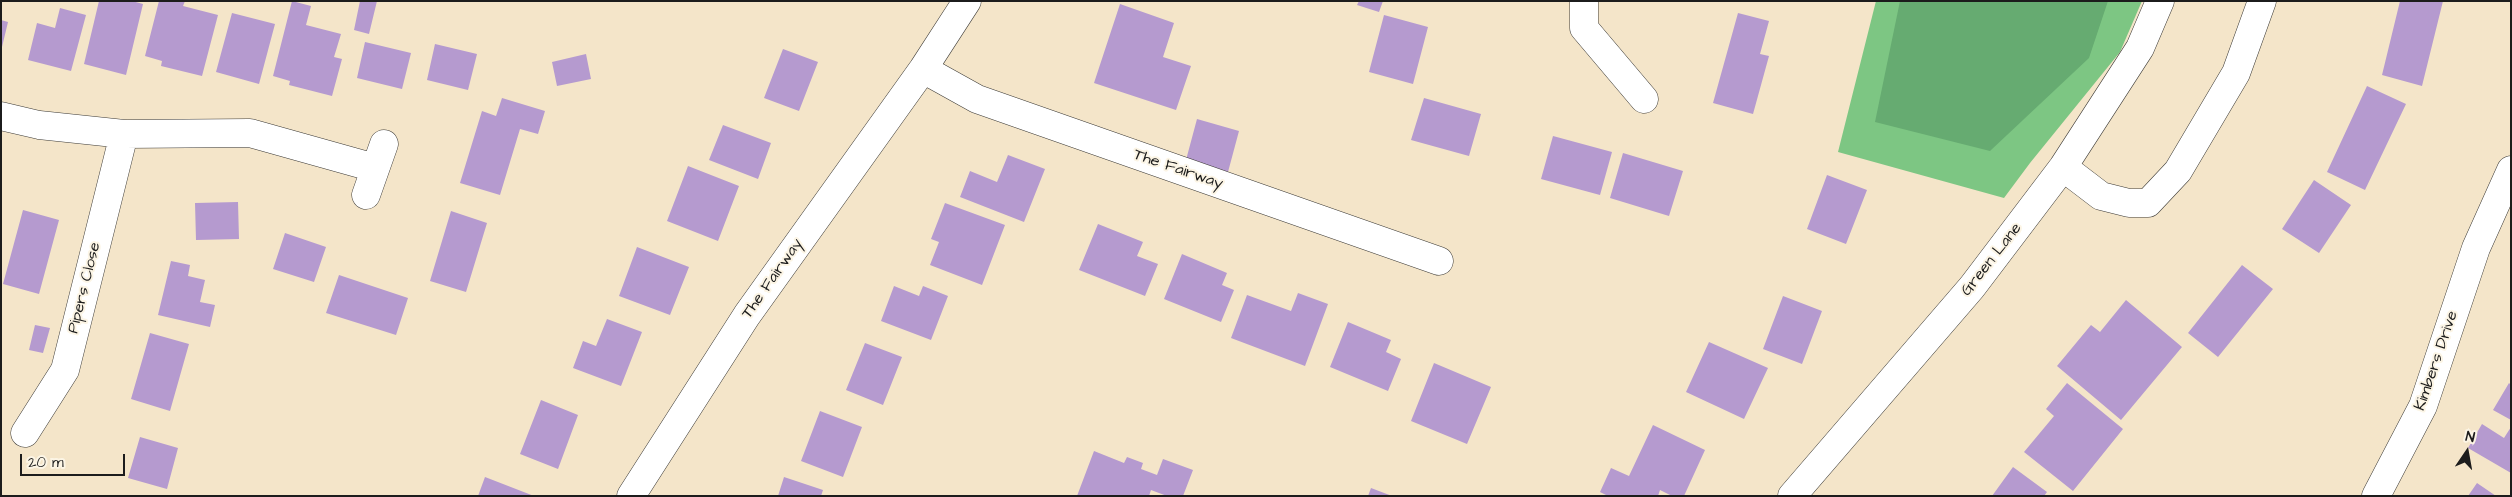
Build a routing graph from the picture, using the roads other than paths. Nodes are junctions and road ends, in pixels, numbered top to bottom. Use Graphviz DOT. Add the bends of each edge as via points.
graph roads {
  1 [pos="967,1"];
  2 [pos="1584,1"];
  3 [pos="2160,1"];
  4 [pos="2262,1"];
  5 [pos="923,69"];
  6 [pos="1644,99"];
  7 [pos="1,116"];
  8 [pos="124,134"];
  9 [pos="2063,167"];
  10 [pos="2511,170"];
  11 [pos="366,195"];
  12 [pos="1439,261"];
  13 [pos="25,433"];
  14 [pos="631,496"];
  15 [pos="1792,496"];
  16 [pos="2376,496"];
  1 -- 5 [label="street, The Fairway"];
  2 -- 6 [label="street" via="1584,28"];
  3 -- 9 [label="street, Green Lane" via="2140,48"];
  4 -- 9 [label="street" via="2236,73 2178,171 2148,203 2129,203 2101,196"];
  5 -- 12 [label="street, The Fairway" via="977,99"];
  5 -- 14 [label="street, The Fairway" via="747,315"];
  7 -- 8 [label="street" via="38,125"];
  8 -- 11 [label="street" via="250,133 379,156"];
  8 -- 13 [label="street, Pipers Close" via="65,370"];
  9 -- 15 [label="street, Green Lane" via="1972,287"];
  10 -- 16 [label="street, Kimbers Drive" via="2476,248 2424,406"];
}
